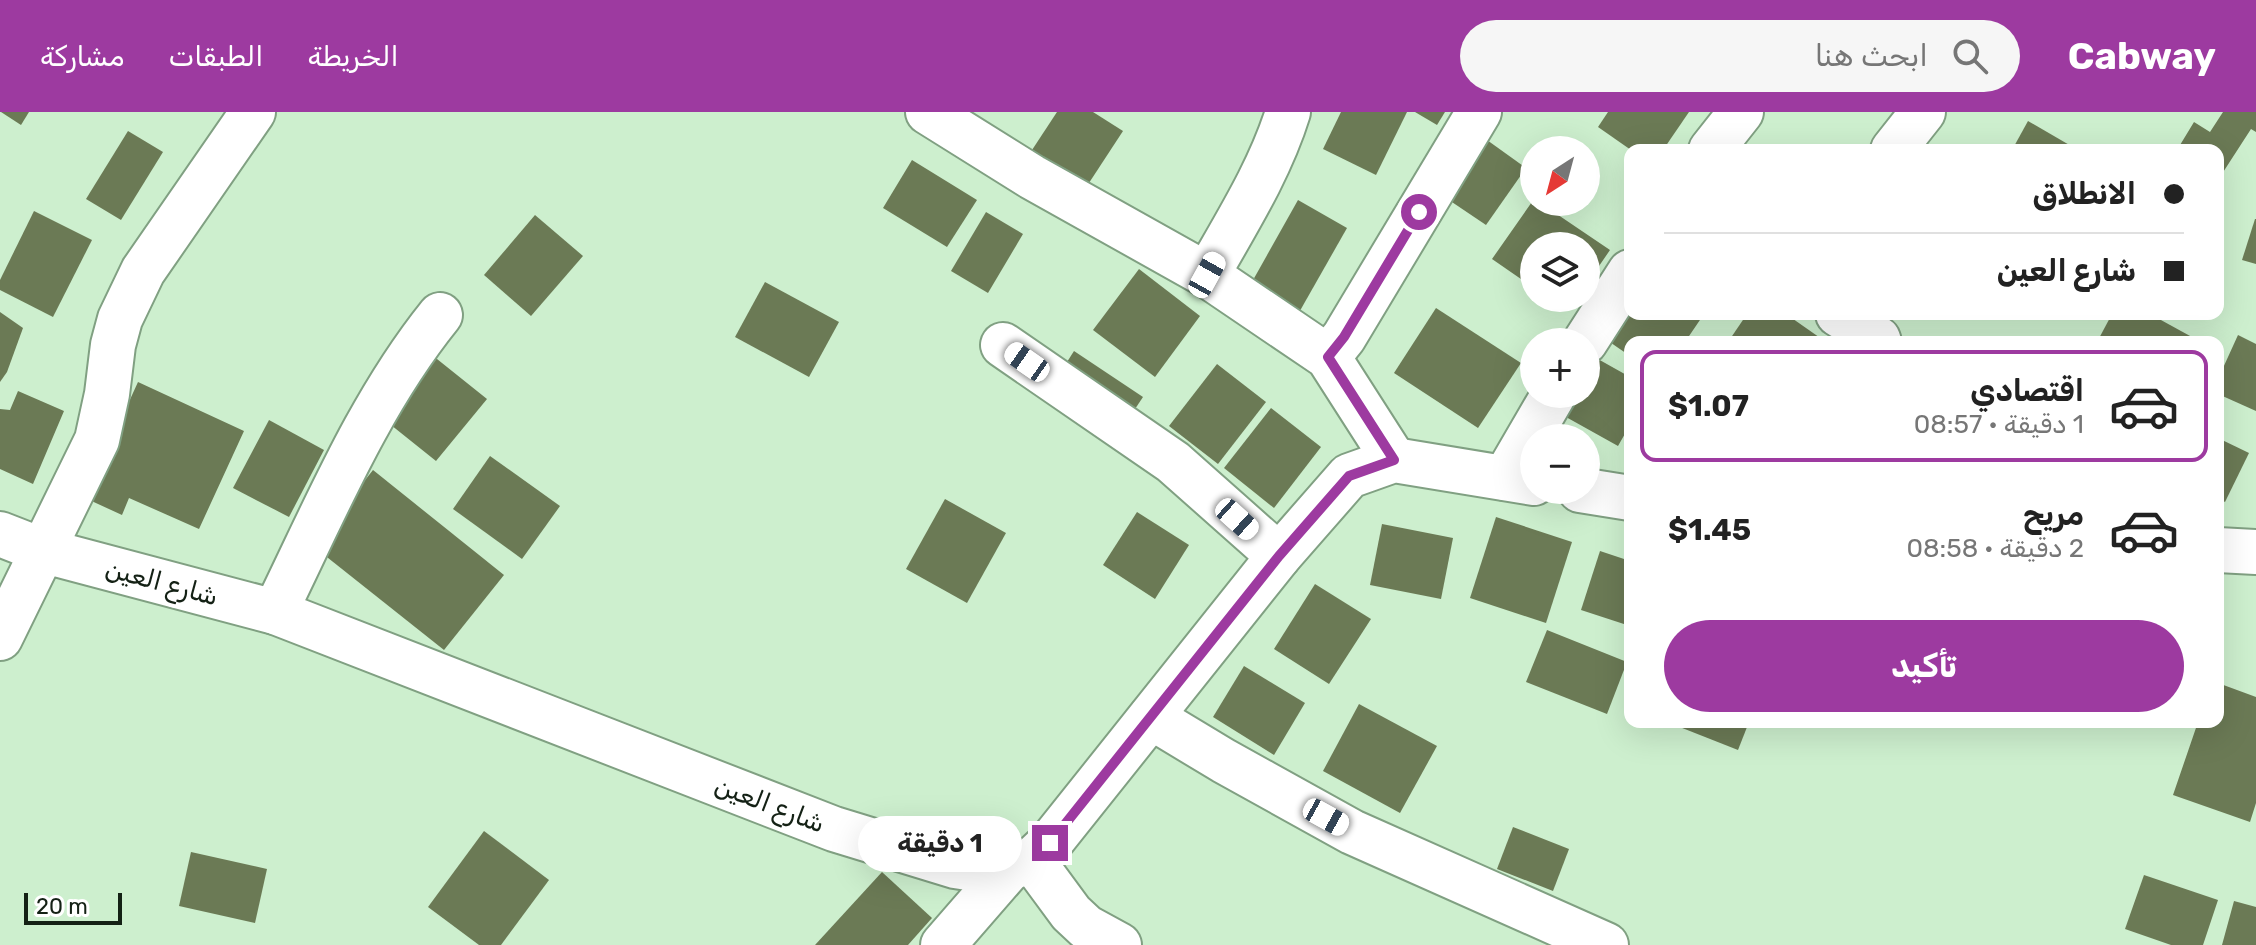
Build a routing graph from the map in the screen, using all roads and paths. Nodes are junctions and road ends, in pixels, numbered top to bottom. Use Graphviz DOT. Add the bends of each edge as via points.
graph roads {
  1 [pos="253,112"];
  2 [pos="928,112"];
  3 [pos="1288,112"];
  4 [pos="1479,112"];
  5 [pos="1741,112"];
  6 [pos="1923,112"];
  7 [pos="1716,144"];
  8 [pos="1898,144"];
  9 [pos="1207,275"];
  10 [pos="1624,281"];
  11 [pos="440,315"];
  12 [pos="1848,320"];
  13 [pos="1594,328"];
  14 [pos="1873,336"];
  15 [pos="1003,345"];
  16 [pos="1328,357"];
  17 [pos="1394,460"];
  18 [pos="1520,480"];
  19 [pos="1600,493"];
  20 [pos="1624,497"];
  21 [pos="0,534"];
  22 [pos="41,550"];
  23 [pos="2224,550"];
  24 [pos="2256,552"];
  25 [pos="1279,556"];
  26 [pos="275,612"];
  27 [pos="0,638"];
  28 [pos="1151,717"];
  29 [pos="1021,864"];
  30 [pos="943,945"];
  31 [pos="1119,945"];
  32 [pos="1606,945"];
  1 -- 22 [label="street" via="130,295 113,345 97,440"];
  2 -- 9 [label="street"];
  3 -- 9 [label="street" via="1265,173"];
  4 -- 16 [label="street"];
  5 -- 7 [label="street"];
  6 -- 8 [label="street"];
  9 -- 16 [label="street"];
  10 -- 13 [label="street"];
  11 -- 26 [label="street" via="373,413"];
  12 -- 14 [label="street"];
  15 -- 25 [label="street" via="1173,462"];
  16 -- 17 [label="street"];
  17 -- 18 [label="street"];
  17 -- 25 [label="street" via="1349,476"];
  19 -- 20 [label="street"];
  21 -- 22 [label="street, شارع العين"];
  22 -- 26 [label="street, شارع العين"];
  22 -- 27 [label="street"];
  23 -- 24 [label="street"];
  25 -- 28 [label="street"];
  26 -- 29 [label="street, شارع العين" via="834,829 955,866 988,871"];
  28 -- 29 [label="street" via="1050,843"];
  28 -- 32 [label="street" via="1352,832"];
  29 -- 30 [label="street"];
  29 -- 31 [label="street" via="1086,927"];
}
